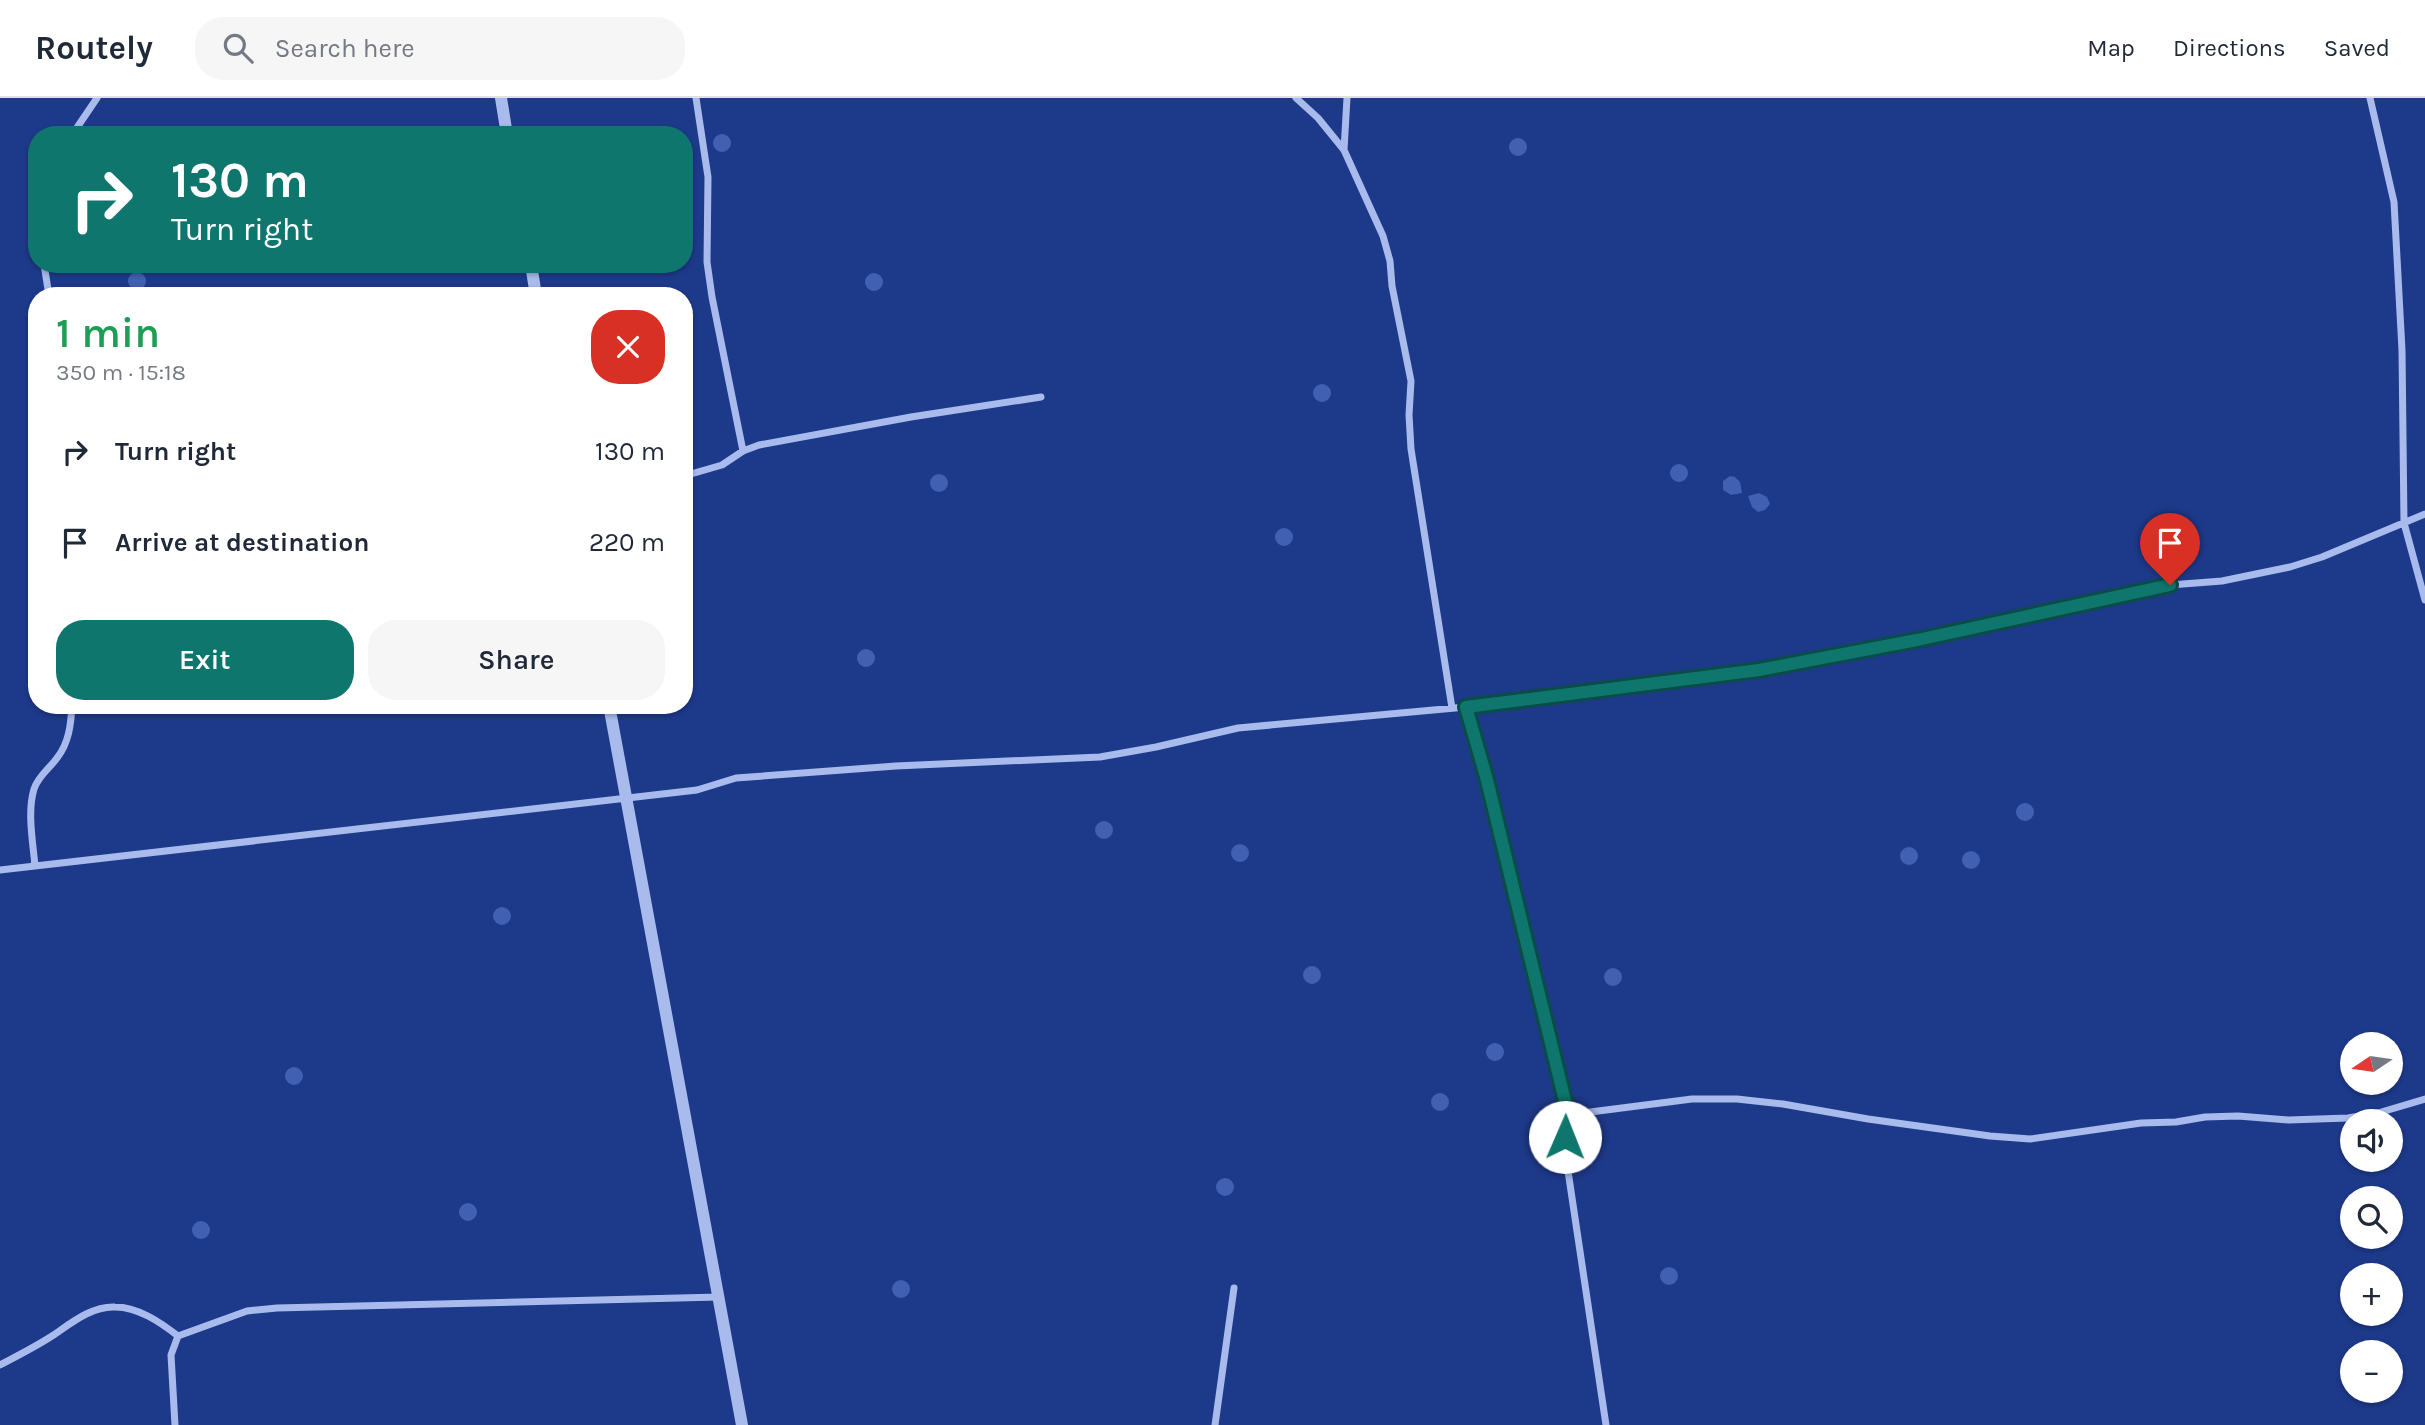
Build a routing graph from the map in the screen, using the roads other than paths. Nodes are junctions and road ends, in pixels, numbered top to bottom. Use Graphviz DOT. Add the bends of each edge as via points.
graph roads {
  1 [pos="97,98"];
  2 [pos="501,98"];
  3 [pos="696,98"];
  4 [pos="1296,98"];
  5 [pos="1346,98"];
  6 [pos="2370,98"];
  7 [pos="78,126"];
  8 [pos="506,126"];
  9 [pos="1344,150"];
  10 [pos="1041,397"];
  11 [pos="743,451"];
  12 [pos="693,474"];
  13 [pos="2425,514"];
  14 [pos="2404,523"];
  15 [pos="2425,600"];
  16 [pos="1466,707"];
  17 [pos="1452,708"];
  18 [pos="72,714"];
  19 [pos="611,714"];
  20 [pos="625,796"];
  21 [pos="34,866"];
  22 [pos="0,870"];
  23 [pos="2425,1100"];
  24 [pos="1567,1115"];
  25 [pos="1234,1288"];
  26 [pos="719,1297"];
  27 [pos="178,1336"];
  28 [pos="0,1365"];
  29 [pos="175,1425"];
  30 [pos="742,1425"];
  31 [pos="1214,1425"];
  32 [pos="1606,1425"];
  1 -- 7 [label="street"];
  2 -- 8 [label="street"];
  3 -- 11 [label="street" via="708,177 707,262"];
  4 -- 9 [label="street"];
  5 -- 9 [label="street"];
  6 -- 14 [label="street" via="2394,202"];
  9 -- 17 [label="street" via="1390,261 1411,381 1411,449"];
  10 -- 11 [label="street" via="759,444"];
  11 -- 12 [label="street" via="722,465"];
  13 -- 14 [label="street"];
  14 -- 15 [label="street"];
  14 -- 16 [label="street" via="2322,556 2260,574 2170,585 1759,670"];
  16 -- 17 [label="street"];
  16 -- 24 [label="street"];
  17 -- 20 [label="street" via="1238,728 1100,757 736,778 697,790"];
  18 -- 21 [label="street" via="58,757 34,786"];
  19 -- 20 [label="street"];
  20 -- 21 [label="street"];
  20 -- 26 [label="street"];
  21 -- 22 [label="street"];
  23 -- 24 [label="street" via="2348,1118 2205,1117 2030,1139 1737,1099"];
  24 -- 32 [label="street" via="1566,1158"];
  25 -- 31 [label="street"];
  26 -- 27 [label="street" via="277,1308 247,1311"];
  26 -- 30 [label="street"];
  27 -- 28 [label="street" via="159,1321 114,1307 82,1316"];
  27 -- 29 [label="street" via="171,1355"];
}
